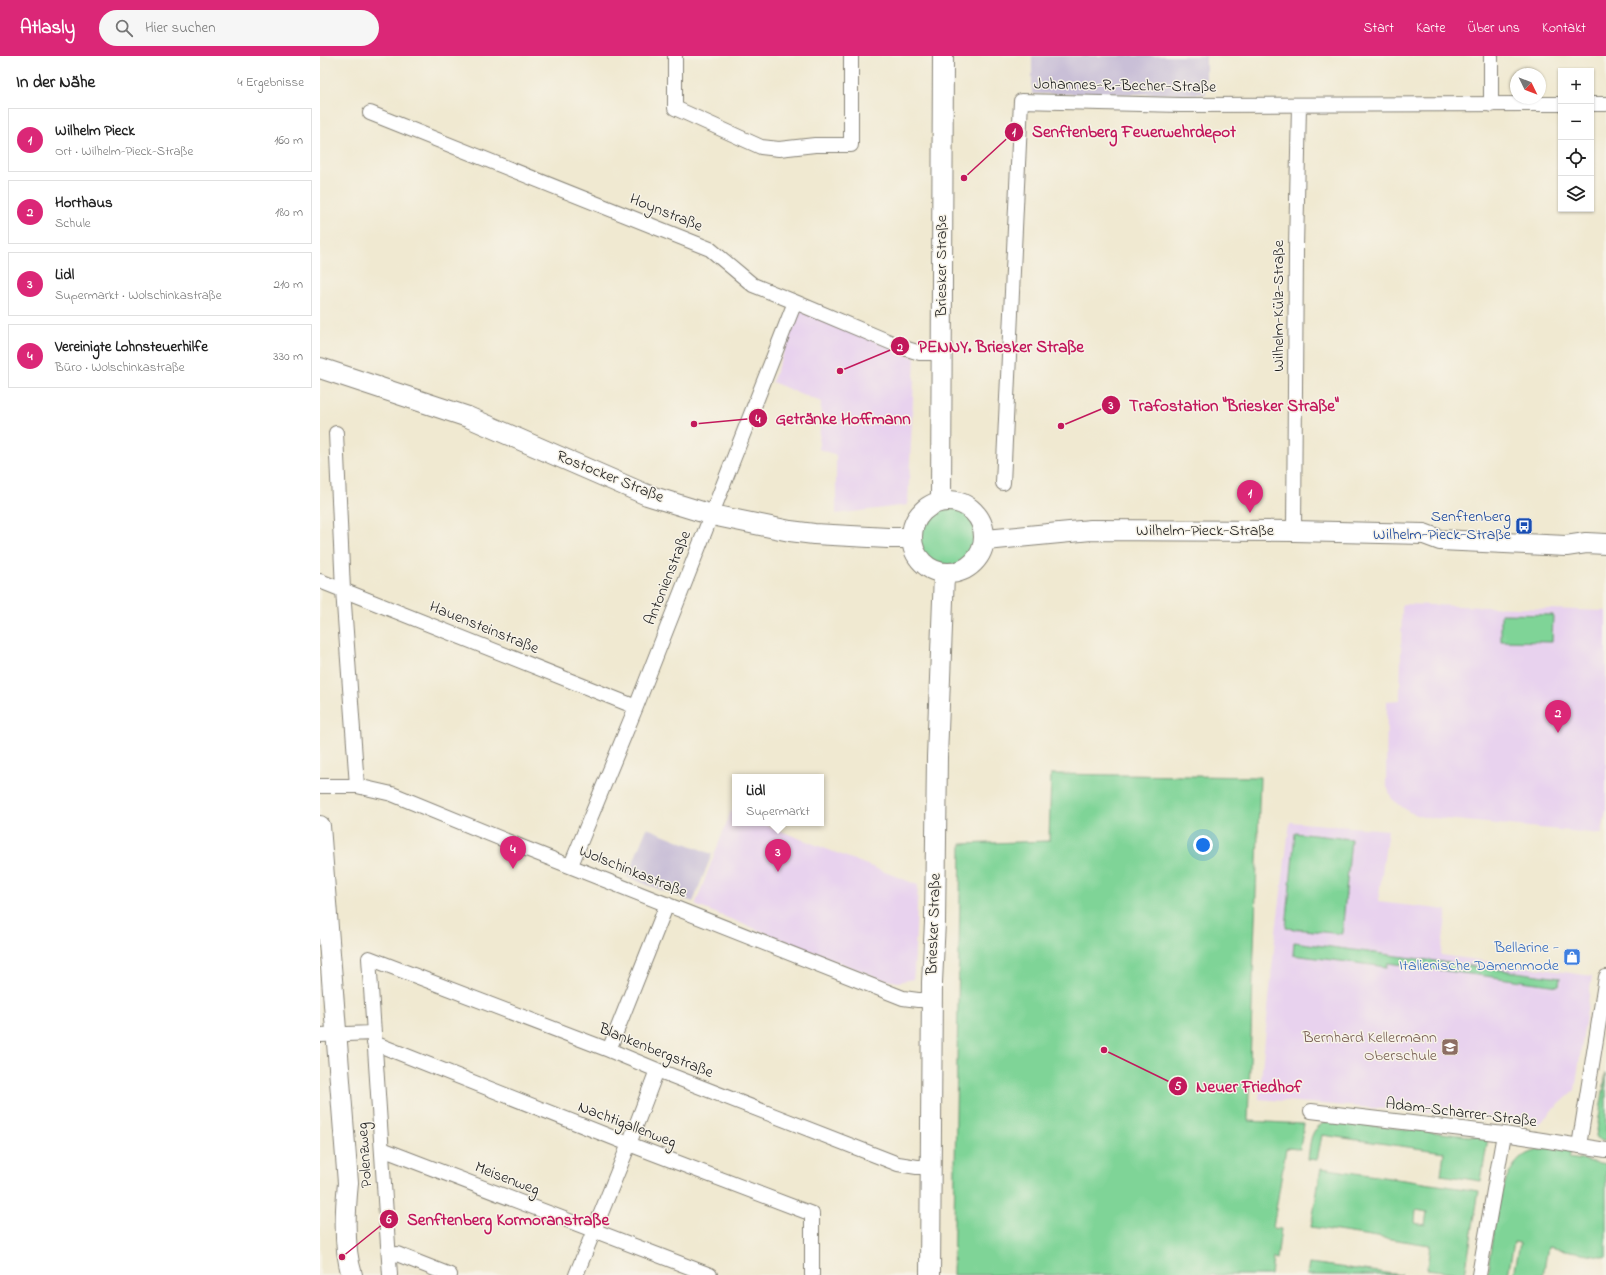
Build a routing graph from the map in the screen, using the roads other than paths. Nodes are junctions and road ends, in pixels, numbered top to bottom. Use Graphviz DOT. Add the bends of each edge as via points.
graph roads {
  1 [pos="675,56"];
  2 [pos="851,56"];
  3 [pos="943,56"];
  4 [pos="1491,56"];
  5 [pos="1558,104"];
  6 [pos="1594,104"];
  7 [pos="1606,104"];
  8 [pos="1299,105"];
  9 [pos="1491,105"];
  10 [pos="370,113"];
  11 [pos="795,302"];
  12 [pos="941,353"];
  13 [pos="320,368"];
  14 [pos="336,433"];
  15 [pos="1003,483"];
  16 [pos="941,500"];
  17 [pos="712,514"];
  18 [pos="1294,531"];
  19 [pos="911,538"];
  20 [pos="986,540"];
  21 [pos="1606,544"];
  22 [pos="944,574"];
  23 [pos="320,581"];
  24 [pos="343,590"];
  25 [pos="636,707"];
  26 [pos="320,786"];
  27 [pos="357,786"];
  28 [pos="320,826"];
  29 [pos="571,865"];
  30 [pos="667,904"];
  31 [pos="369,958"];
  32 [pos="1606,977"];
  33 [pos="932,1000"];
  34 [pos="328,1035"];
  35 [pos="373,1038"];
  36 [pos="609,1050"];
  37 [pos="657,1070"];
  38 [pos="1311,1111"];
  39 [pos="1504,1134"];
  40 [pos="629,1144"];
  41 [pos="1579,1146"];
  42 [pos="382,1149"];
  43 [pos="1606,1150"];
  44 [pos="931,1167"];
  45 [pos="348,1183"];
  46 [pos="594,1231"];
  47 [pos="389,1257"];
  48 [pos="352,1275"];
  49 [pos="357,1275"];
  50 [pos="390,1275"];
  51 [pos="450,1275"];
  52 [pos="576,1275"];
  53 [pos="710,1275"];
  54 [pos="812,1275"];
  55 [pos="930,1275"];
  56 [pos="1479,1275"];
  1 -- 2 [label="street" via="675,108 760,148 779,149 851,145"];
  3 -- 12 [label="main road, Briesker Straße"];
  4 -- 9 [label="street"];
  5 -- 9 [label="street, Johannes-R.-Becher-Straße"];
  6 -- 7 [label="street"];
  8 -- 9 [label="street, Johannes-R.-Becher-Straße"];
  8 -- 15 [label="street, Johannes-R.-Becher-Straße" via="1021,101"];
  8 -- 18 [label="street, Wilhelm-Külz-Straße"];
  10 -- 11 [label="street, Hoynstraße" via="710,249 753,286"];
  11 -- 12 [label="street, Hoynstraße" via="904,348 920,353"];
  11 -- 17 [label="street, Antonienstraße"];
  12 -- 16 [label="main road, Briesker Straße"];
  13 -- 17 [label="main road, Rostocker Straße" via="468,417 647,495"];
  14 -- 24 [label="street"];
  16 -- 19 [label="main road" via="918,516"];
  16 -- 20 [label="main road" via="958,502 970,508 985,528"];
  17 -- 19 [label="main road, Rostocker Straße" via="808,534"];
  17 -- 25 [label="street, Antonienstraße"];
  18 -- 20 [label="main road, Wilhelm-Pieck-Straße" via="1091,530"];
  18 -- 21 [label="main road, Wilhelm-Pieck-Straße" via="1424,534 1440,540 1566,546"];
  19 -- 22 [label="main road" via="916,554 921,560 928,567"];
  20 -- 22 [label="main road" via="982,553 969,566 952,574"];
  22 -- 33 [label="main road, Briesker Straße"];
  23 -- 24 [label="street, Hauensteinstraße"];
  24 -- 25 [label="street, Hauensteinstraße"];
  24 -- 27 [label="street"];
  25 -- 29 [label="street, Antonienstraße"];
  26 -- 27 [label="street, Wolschinkastraße"];
  27 -- 29 [label="street, Wolschinkastraße" via="392,794"];
  28 -- 34 [label="main road"];
  29 -- 30 [label="street, Wolschinkastraße"];
  30 -- 33 [label="street, Wolschinkastraße" via="903,998"];
  30 -- 36 [label="street"];
  31 -- 35 [label="street, Polenzweg"];
  31 -- 36 [label="street, Blankenbergstraße"];
  32 -- 41 [label="street"];
  33 -- 44 [label="main road, Briesker Straße"];
  34 -- 35 [label="street"];
  34 -- 45 [label="main road"];
  35 -- 40 [label="street, Nachtigallenweg"];
  35 -- 42 [label="street, Polenzweg"];
  36 -- 37 [label="street, Blankenbergstraße"];
  37 -- 40 [label="street"];
  37 -- 44 [label="street, Blankenbergstraße" via="898,1164"];
  38 -- 39 [label="street, Adam-Scharrer-Straße"];
  39 -- 41 [label="street, Adam-Scharrer-Straße"];
  39 -- 56 [label="street"];
  40 -- 46 [label="street"];
  40 -- 54 [label="street, Nachtigallenweg" via="812,1214"];
  41 -- 43 [label="street, Adam-Scharrer-Straße"];
  42 -- 46 [label="street, Meisenweg"];
  42 -- 47 [label="street, Polenzweg"];
  44 -- 55 [label="main road, Briesker Straße"];
  45 -- 48 [label="main road" via="348,1264"];
  45 -- 49 [label="main road" via="357,1213"];
  46 -- 52 [label="street"];
  46 -- 53 [label="street, Meisenweg"];
  47 -- 50 [label="street, Polenzweg"];
  47 -- 51 [label="street" via="397,1254"];
}
